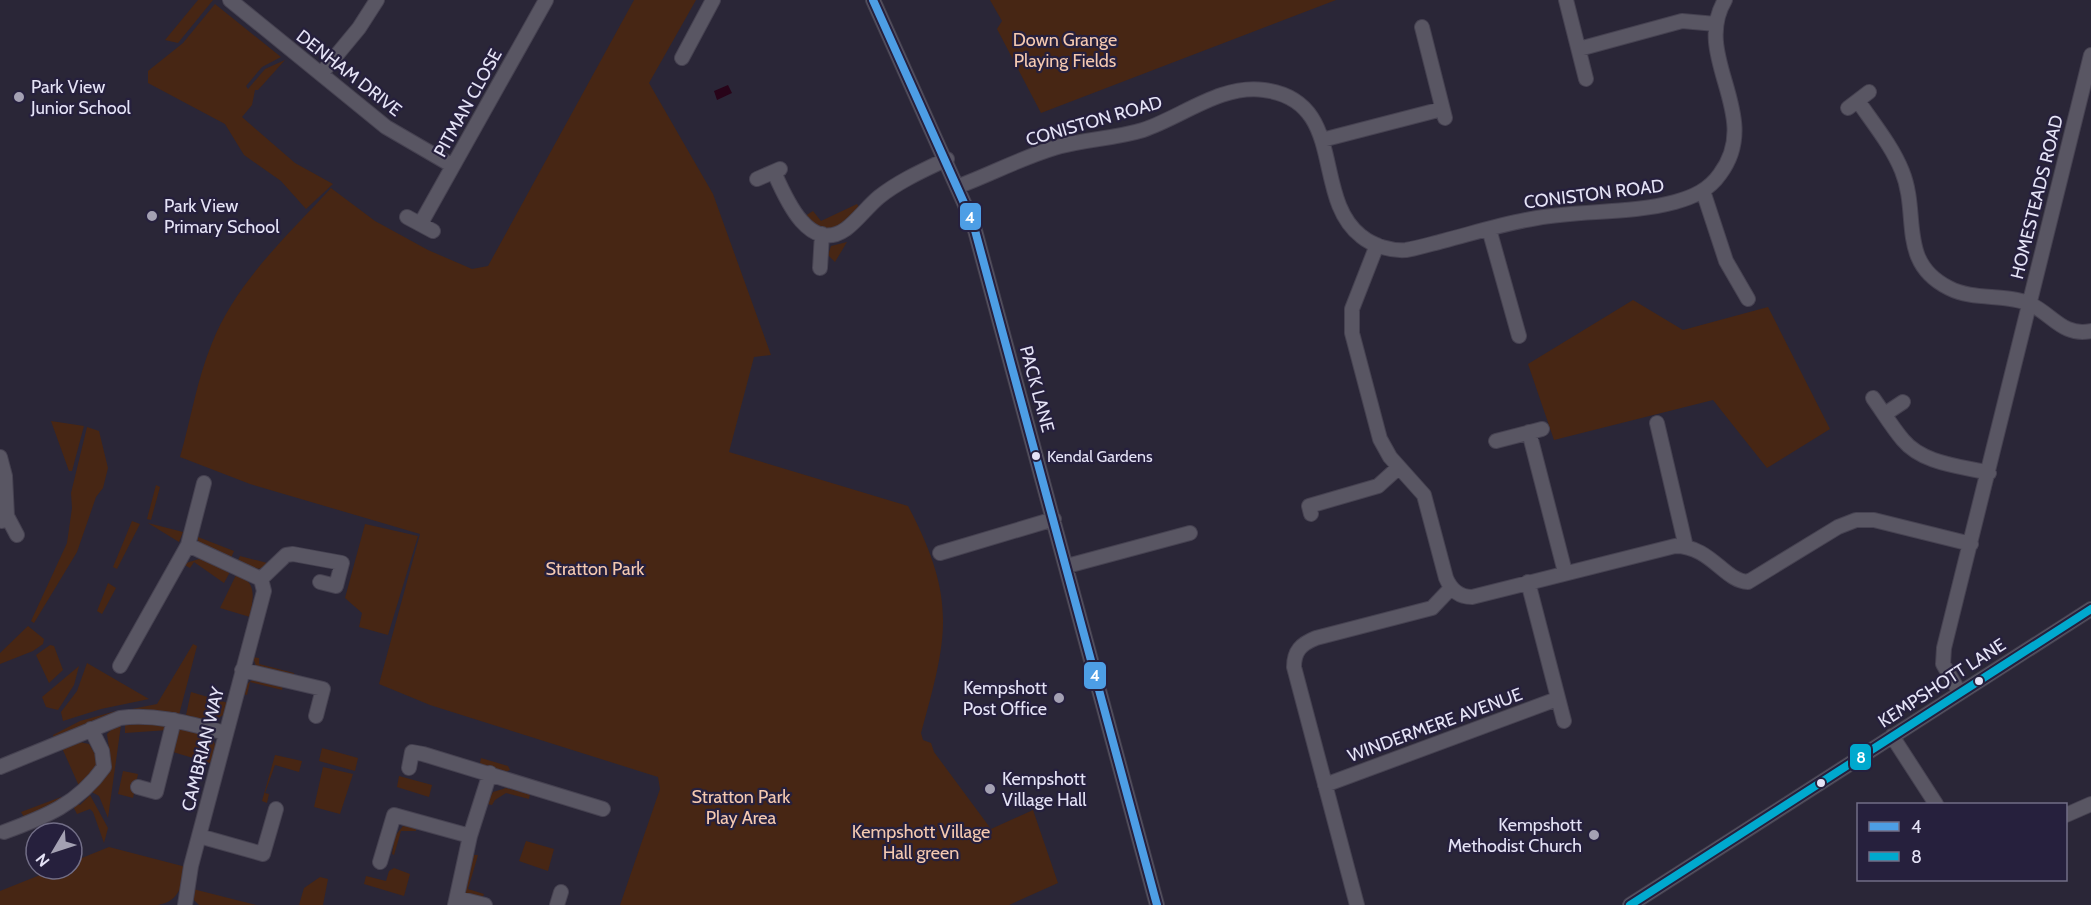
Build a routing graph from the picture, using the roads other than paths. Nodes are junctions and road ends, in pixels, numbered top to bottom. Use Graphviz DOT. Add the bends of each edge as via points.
graph roads {
  1 [pos="230,0"];
  2 [pos="377,0"];
  3 [pos="546,0"];
  4 [pos="713,0"];
  5 [pos="873,0"];
  6 [pos="1566,0"];
  7 [pos="1725,0"];
  8 [pos="1716,24"];
  9 [pos="1422,27"];
  10 [pos="1579,49"];
  11 [pos="2091,55"];
  12 [pos="682,58"];
  13 [pos="321,74"];
  14 [pos="1586,79"];
  15 [pos="1869,92"];
  16 [pos="1322,140"];
  17 [pos="947,159"];
  18 [pos="453,166"];
  19 [pos="757,179"];
  20 [pos="959,186"];
  21 [pos="1703,191"];
  22 [pos="407,217"];
  23 [pos="1490,229"];
  24 [pos="822,234"];
  25 [pos="1377,245"];
  26 [pos="820,269"];
  27 [pos="1748,291"];
  28 [pos="2029,304"];
  29 [pos="2091,331"];
  30 [pos="1519,336"];
  31 [pos="1873,398"];
  32 [pos="1903,402"];
  33 [pos="1885,414"];
  34 [pos="1657,424"];
  35 [pos="1496,441"];
  36 [pos="0,457"];
  37 [pos="1399,467"];
  38 [pos="1989,473"];
  39 [pos="204,483"];
  40 [pos="1311,514"];
  41 [pos="3,519"];
  42 [pos="1054,519"];
  43 [pos="1190,533"];
  44 [pos="17,535"];
  45 [pos="1971,544"];
  46 [pos="188,545"];
  47 [pos="1686,547"];
  48 [pos="940,554"];
  49 [pos="1067,566"];
  50 [pos="1565,572"];
  51 [pos="261,579"];
  52 [pos="320,582"];
  53 [pos="1528,582"];
  54 [pos="1451,588"];
  55 [pos="2091,609"];
  56 [pos="120,666"];
  57 [pos="242,670"];
  58 [pos="1960,693"];
  59 [pos="1557,699"];
  60 [pos="316,716"];
  61 [pos="174,720"];
  62 [pos="1564,721"];
  63 [pos="91,729"];
  64 [pos="225,734"];
  65 [pos="1892,736"];
  66 [pos="0,767"];
  67 [pos="408,768"];
  68 [pos="490,773"];
  69 [pos="1325,785"];
  70 [pos="138,787"];
  71 [pos="1935,803"];
  72 [pos="2091,804"];
  73 [pos="276,808"];
  74 [pos="603,809"];
  75 [pos="2067,815"];
  76 [pos="4,832"];
  77 [pos="200,836"];
  78 [pos="470,836"];
  79 [pos="380,862"];
  80 [pos="456,902"];
  81 [pos="185,905"];
  82 [pos="485,905"];
  83 [pos="1157,905"];
  84 [pos="1357,905"];
  85 [pos="1630,905"];
  1 -- 13 [label="street, DENHAM DRIVE"];
  2 -- 13 [label="street"];
  3 -- 18 [label="street, PITMAN CLOSE"];
  4 -- 12 [label="street"];
  5 -- 17 [label="street, PACK LANE"];
  6 -- 10 [label="street"];
  7 -- 8 [label="street, CONISTON ROAD"];
  8 -- 10 [label="street" via="1682,21"];
  8 -- 21 [label="street, CONISTON ROAD" via="1716,42 1733,107 1736,138 1725,167"];
  9 -- 16 [label="street" via="1444,113"];
  10 -- 14 [label="street"];
  11 -- 28 [label="street, HOMESTEADS ROAD"];
  13 -- 18 [label="street, DENHAM DRIVE" via="386,127"];
  15 -- 28 [label="street" via="1853,105 1902,170 1908,189 1914,248 1929,274 1960,293"];
  16 -- 20 [label="street, CONISTON ROAD" via="1313,119 1298,103 1276,92 1251,89 1209,100 1140,131 1054,147"];
  16 -- 25 [label="street, CONISTON ROAD" via="1342,213 1356,232"];
  17 -- 20 [label="street, PACK LANE"];
  17 -- 24 [label="street" via="885,192 843,231"];
  18 -- 22 [label="street, PITMAN CLOSE" via="427,227"];
  19 -- 24 [label="street" via="778,170 793,212"];
  20 -- 42 [label="street, PACK LANE" via="982,252"];
  21 -- 23 [label="street, CONISTON ROAD" via="1662,205 1536,218"];
  21 -- 27 [label="street" via="1726,261"];
  23 -- 25 [label="street, CONISTON ROAD" via="1407,250"];
  23 -- 30 [label="street"];
  24 -- 26 [label="street"];
  25 -- 37 [label="street" via="1354,302 1350,323 1380,439"];
  28 -- 29 [label="street" via="2068,329"];
  28 -- 38 [label="street, HOMESTEADS ROAD"];
  31 -- 33 [label="street"];
  32 -- 33 [label="street"];
  33 -- 38 [label="street" via="1903,440 1923,455"];
  34 -- 47 [label="street"];
  35 -- 50 [label="street" via="1535,430"];
  36 -- 41 [label="street" via="5,476"];
  37 -- 40 [label="street" via="1378,486 1309,506"];
  37 -- 54 [label="street" via="1424,495"];
  38 -- 45 [label="street, HOMESTEADS ROAD"];
  39 -- 46 [label="street"];
  41 -- 44 [label="street"];
  42 -- 48 [label="street"];
  42 -- 49 [label="street, PACK LANE"];
  43 -- 49 [label="street"];
  45 -- 47 [label="street" via="1874,520 1856,520 1838,527 1753,581 1745,582 1707,555"];
  45 -- 58 [label="street, HOMESTEADS ROAD" via="1942,655"];
  46 -- 51 [label="street"];
  46 -- 56 [label="street"];
  47 -- 50 [label="street" via="1647,551"];
  49 -- 83 [label="street, PACK LANE"];
  50 -- 53 [label="street"];
  51 -- 52 [label="street" via="286,555 342,563 336,586"];
  51 -- 57 [label="street, CAMBRIAN WAY" via="264,591"];
  53 -- 54 [label="street" via="1472,597 1462,596"];
  53 -- 59 [label="street"];
  54 -- 69 [label="street" via="1432,608 1316,638 1298,650 1294,667"];
  55 -- 58 [label="street, KEMPSHOTT LANE"];
  57 -- 60 [label="street, CAMBRIAN WAY" via="323,689"];
  57 -- 64 [label="street, CAMBRIAN WAY"];
  58 -- 65 [label="street, KEMPSHOTT LANE"];
  59 -- 62 [label="street"];
  59 -- 69 [label="street, WINDERMERE AVENUE"];
  61 -- 63 [label="street" via="139,715"];
  61 -- 64 [label="street"];
  61 -- 70 [label="street" via="156,792"];
  63 -- 66 [label="street"];
  63 -- 76 [label="street" via="104,767 93,783 66,807"];
  64 -- 77 [label="street, CAMBRIAN WAY"];
  65 -- 71 [label="street"];
  65 -- 85 [label="street, KEMPSHOTT LANE"];
  67 -- 68 [label="street" via="412,752"];
  68 -- 74 [label="street"];
  68 -- 78 [label="street"];
  69 -- 84 [label="street"];
  72 -- 75 [label="street"];
  73 -- 77 [label="street, CAMBRIAN WAY" via="263,854"];
  77 -- 81 [label="street, CAMBRIAN WAY"];
  78 -- 79 [label="street" via="394,815"];
  78 -- 80 [label="street"];
  80 -- 82 [label="street"];
}
